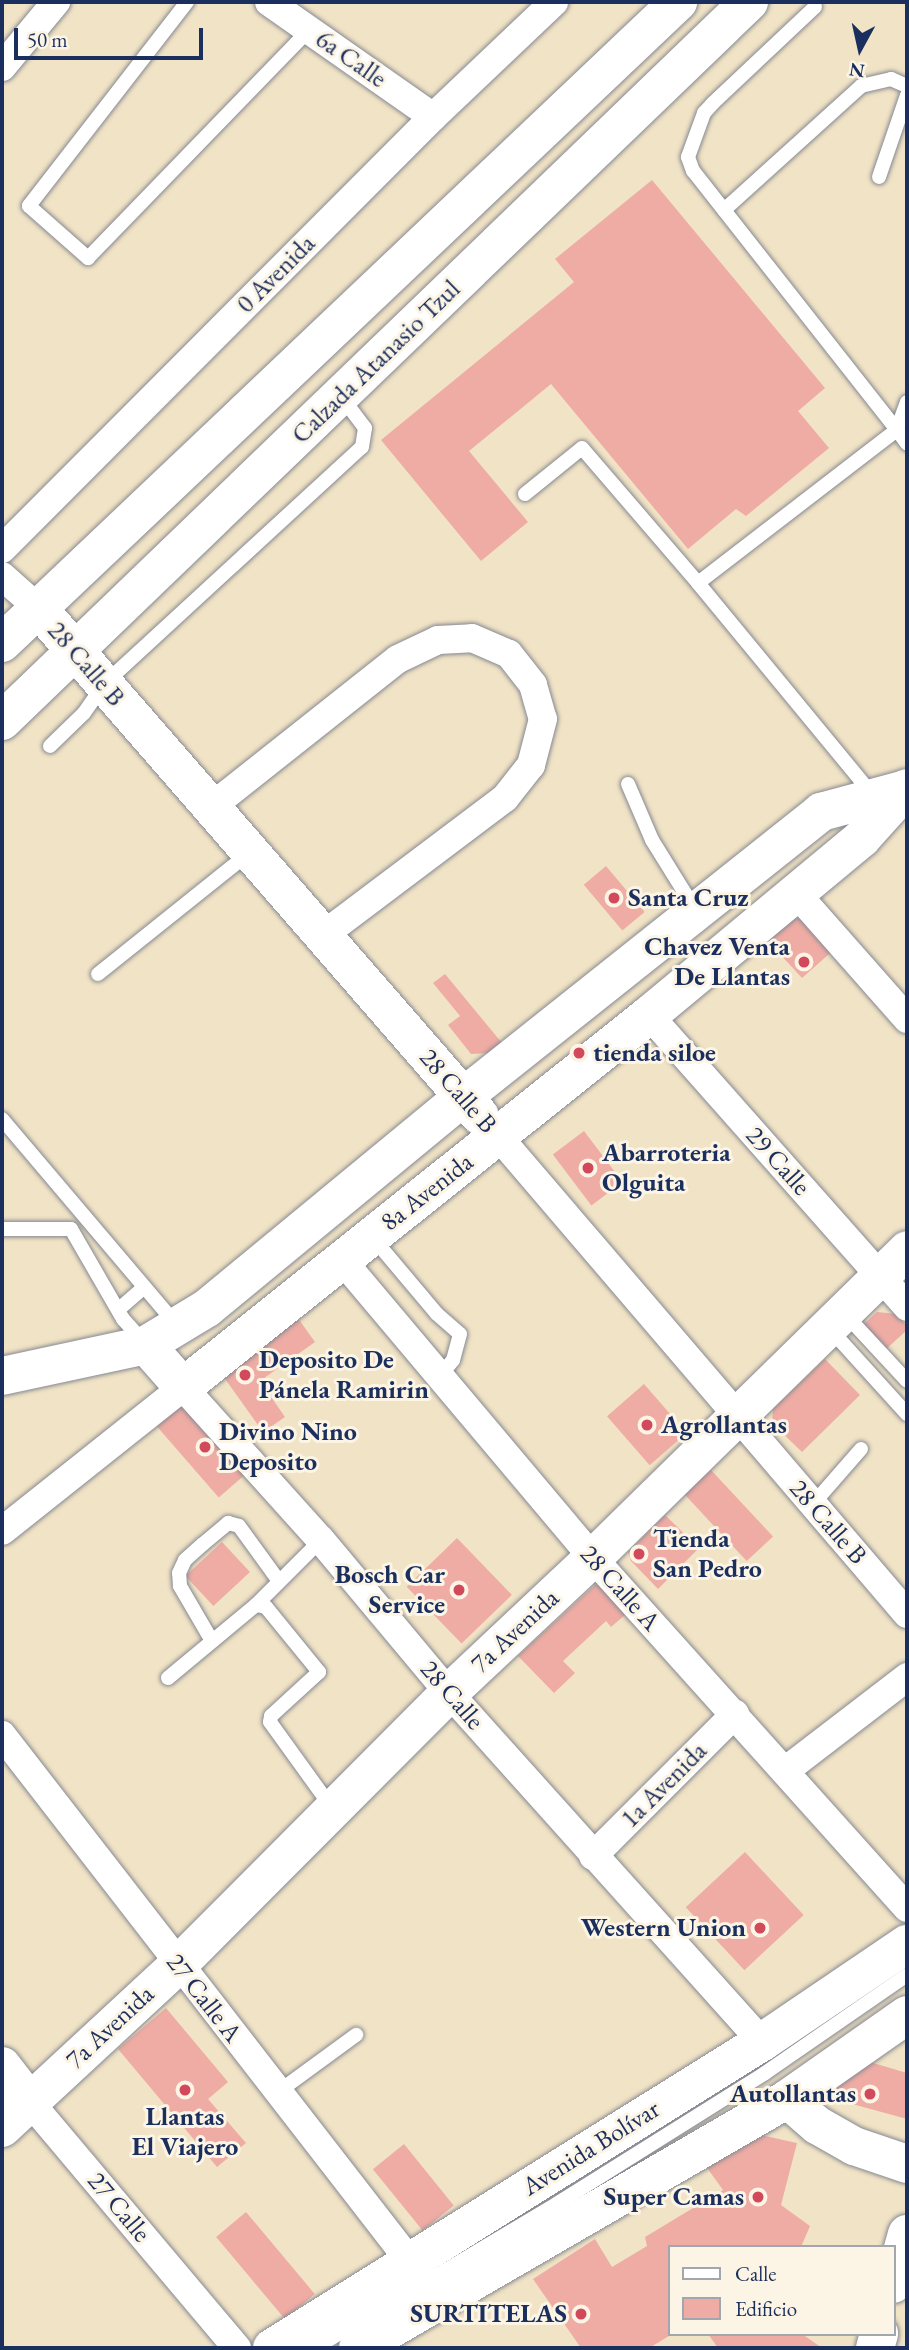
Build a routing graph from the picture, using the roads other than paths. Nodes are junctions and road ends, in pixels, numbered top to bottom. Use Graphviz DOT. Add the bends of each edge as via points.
graph roads {
  1 [pos="56,2"];
  2 [pos="187,2"];
  3 [pos="269,2"];
  4 [pos="554,2"];
  5 [pos="678,2"];
  6 [pos="749,2"];
  7 [pos="815,7"];
  8 [pos="309,30"];
  9 [pos="2,67"];
  10 [pos="907,86"];
  11 [pos="907,95"];
  12 [pos="433,117"];
  13 [pos="879,177"];
  14 [pos="724,210"];
  15 [pos="341,396"];
  16 [pos="907,402"];
  17 [pos="897,430"];
  18 [pos="907,444"];
  19 [pos="525,494"];
  20 [pos="2,549"];
  21 [pos="2,576"];
  22 [pos="698,583"];
  23 [pos="38,608"];
  24 [pos="2,643"];
  25 [pos="75,652"];
  26 [pos="104,684"];
  27 [pos="2,722"];
  28 [pos="50,746"];
  29 [pos="628,784"];
  30 [pos="893,796"];
  31 [pos="211,807"];
  32 [pos="250,852"];
  33 [pos="796,893"];
  34 [pos="697,912"];
  35 [pos="323,935"];
  36 [pos="98,974"];
  37 [pos="649,1016"];
  38 [pos="907,1018"];
  39 [pos="463,1097"];
  40 [pos="2,1119"];
  41 [pos="498,1136"];
  42 [pos="2,1229"];
  43 [pos="372,1236"];
  44 [pos="907,1250"];
  45 [pos="342,1260"];
  46 [pos="880,1277"];
  47 [pos="143,1288"];
  48 [pos="907,1307"];
  49 [pos="118,1309"];
  50 [pos="836,1320"];
  51 [pos="162,1335"];
  52 [pos="2,1376"];
  53 [pos="440,1376"];
  54 [pos="907,1381"];
  55 [pos="183,1387"];
  56 [pos="907,1414"];
  57 [pos="737,1416"];
  58 [pos="861,1449"];
  59 [pos="813,1504"];
  60 [pos="2,1531"];
  61 [pos="321,1540"];
  62 [pos="593,1558"];
  63 [pos="279,1581"];
  64 [pos="256,1605"];
  65 [pos="907,1614"];
  66 [pos="212,1641"];
  67 [pos="907,1677"];
  68 [pos="168,1678"];
  69 [pos="449,1693"];
  70 [pos="735,1714"];
  71 [pos="2,1735"];
  72 [pos="786,1770"];
  73 [pos="333,1809"];
  74 [pos="593,1856"];
  75 [pos="907,1908"];
  76 [pos="907,1944"];
  77 [pos="178,1965"];
  78 [pos="907,1976"];
  79 [pos="907,2015"];
  80 [pos="356,2035"];
  81 [pos="762,2042"];
  82 [pos="2,2066"];
  83 [pos="278,2092"];
  84 [pos="788,2099"];
  85 [pos="29,2101"];
  86 [pos="2,2127"];
  87 [pos="907,2164"];
  88 [pos="907,2234"];
  89 [pos="409,2260"];
  90 [pos="895,2277"];
  91 [pos="365,2347"];
  92 [pos="237,2348"];
  93 [pos="272,2348"];
  94 [pos="315,2348"];
  1 -- 9 [label="street"];
  2 -- 8 [label="lane" via="29,206 88,258"];
  3 -- 8 [label="street, 6a Calle"];
  4 -- 12 [label="street, 0 Avenida"];
  5 -- 23 [label="main road, Calzada Atanasio Tzul"];
  6 -- 15 [label="main road, Calzada Atanasio Tzul"];
  7 -- 14 [label="lane" via="704,113 688,157 693,171"];
  8 -- 12 [label="street, 6a Calle"];
  10 -- 14 [label="lane" via="891,79 861,86"];
  11 -- 13 [label="lane"];
  12 -- 20 [label="street, 0 Avenida"];
  14 -- 17 [label="lane"];
  15 -- 25 [label="main road, Calzada Atanasio Tzul"];
  15 -- 26 [label="lane" via="365,428 362,447"];
  16 -- 17 [label="lane"];
  17 -- 18 [label="lane"];
  17 -- 22 [label="lane"];
  19 -- 22 [label="lane" via="582,448"];
  21 -- 23 [label="street, 28 Calle B"];
  22 -- 30 [label="lane"];
  23 -- 24 [label="main road, Calzada Atanasio Tzul"];
  23 -- 25 [label="main road, 28 Calle B"];
  25 -- 26 [label="main road, 28 Calle B"];
  25 -- 27 [label="main road, Calzada Atanasio Tzul"];
  26 -- 28 [label="lane" via="84,713"];
  26 -- 31 [label="main road, 28 Calle B"];
  29 -- 34 [label="lane" via="652,840"];
  30 -- 33 [label="main road, 8a Avenida" via="862,838"];
  30 -- 34 [label="main road, 8a Avenida" via="821,812"];
  31 -- 32 [label="main road, 28 Calle B"];
  31 -- 35 [label="street" via="398,659 438,640 472,638 509,654 533,685 543,719 531,765 505,798"];
  32 -- 35 [label="main road, 28 Calle B"];
  32 -- 36 [label="lane"];
  33 -- 37 [label="main road, 8a Avenida"];
  33 -- 38 [label="street"];
  34 -- 39 [label="main road, 8a Avenida"];
  35 -- 39 [label="main road, 28 Calle B"];
  37 -- 41 [label="main road, 8a Avenida"];
  37 -- 46 [label="street, 29 Calle"];
  39 -- 41 [label="main road, 28 Calle B"];
  39 -- 51 [label="main road, 8a Avenida" via="207,1308"];
  40 -- 47 [label="lane"];
  41 -- 43 [label="main road, 8a Avenida"];
  41 -- 57 [label="street, 28 Calle B"];
  42 -- 49 [label="lane" via="71,1229"];
  43 -- 45 [label="main road, 8a Avenida"];
  43 -- 53 [label="lane" via="437,1314 460,1334 453,1360"];
  44 -- 46 [label="main road, 7a Avenida"];
  45 -- 53 [label="street, 28 Calle A"];
  45 -- 55 [label="main road, 8a Avenida"];
  46 -- 48 [label="street, 29 Calle"];
  46 -- 50 [label="main road, 7a Avenida"];
  47 -- 49 [label="lane"];
  47 -- 51 [label="lane"];
  49 -- 51 [label="lane" via="123,1320"];
  50 -- 54 [label="lane"];
  50 -- 56 [label="lane"];
  50 -- 57 [label="main road, 7a Avenida"];
  51 -- 52 [label="main road, 8a Avenida"];
  51 -- 55 [label="main road, 28 Calle"];
  53 -- 62 [label="street, 28 Calle A"];
  55 -- 60 [label="street, 8a Avenida"];
  55 -- 61 [label="street, 28 Calle"];
  57 -- 59 [label="street, 28 Calle B"];
  57 -- 62 [label="main road, 7a Avenida"];
  58 -- 59 [label="lane"];
  59 -- 65 [label="street, 28 Calle B"];
  61 -- 63 [label="lane"];
  61 -- 69 [label="street, 28 Calle"];
  62 -- 69 [label="main road, 7a Avenida"];
  62 -- 70 [label="street, 28 Calle A"];
  63 -- 64 [label="lane"];
  63 -- 66 [label="lane" via="239,1526 228,1523 185,1560 180,1586"];
  64 -- 66 [label="lane"];
  64 -- 73 [label="lane" via="265,1608 319,1672 270,1722"];
  66 -- 68 [label="lane"];
  67 -- 72 [label="street"];
  69 -- 73 [label="main road, 7a Avenida"];
  69 -- 74 [label="street, 28 Calle"];
  70 -- 72 [label="street, 28 Calle A"];
  70 -- 74 [label="street, 1a Avenida"];
  71 -- 77 [label="street, 27 Calle A"];
  72 -- 75 [label="street, 28 Calle A"];
  73 -- 77 [label="main road, 7a Avenida"];
  74 -- 81 [label="street, 28 Calle"];
  76 -- 81 [label="main road, Avenida Bolívar"];
  77 -- 83 [label="street, 27 Calle A"];
  77 -- 85 [label="main road, 7a Avenida"];
  78 -- 94 [label="lane" via="742,2088"];
  79 -- 84 [label="main road, Avenida Bolívar"];
  80 -- 83 [label="lane"];
  81 -- 89 [label="main road, Avenida Bolívar"];
  82 -- 85 [label="main road, 27 Calle"];
  83 -- 89 [label="street, 27 Calle A"];
  84 -- 87 [label="main road" via="817,2125 845,2141"];
  84 -- 91 [label="main road, Avenida Bolívar"];
  85 -- 86 [label="main road, 7a Avenida"];
  85 -- 92 [label="street, 27 Calle"];
  88 -- 90 [label="main road"];
  89 -- 93 [label="main road, Avenida Bolívar"];
}
